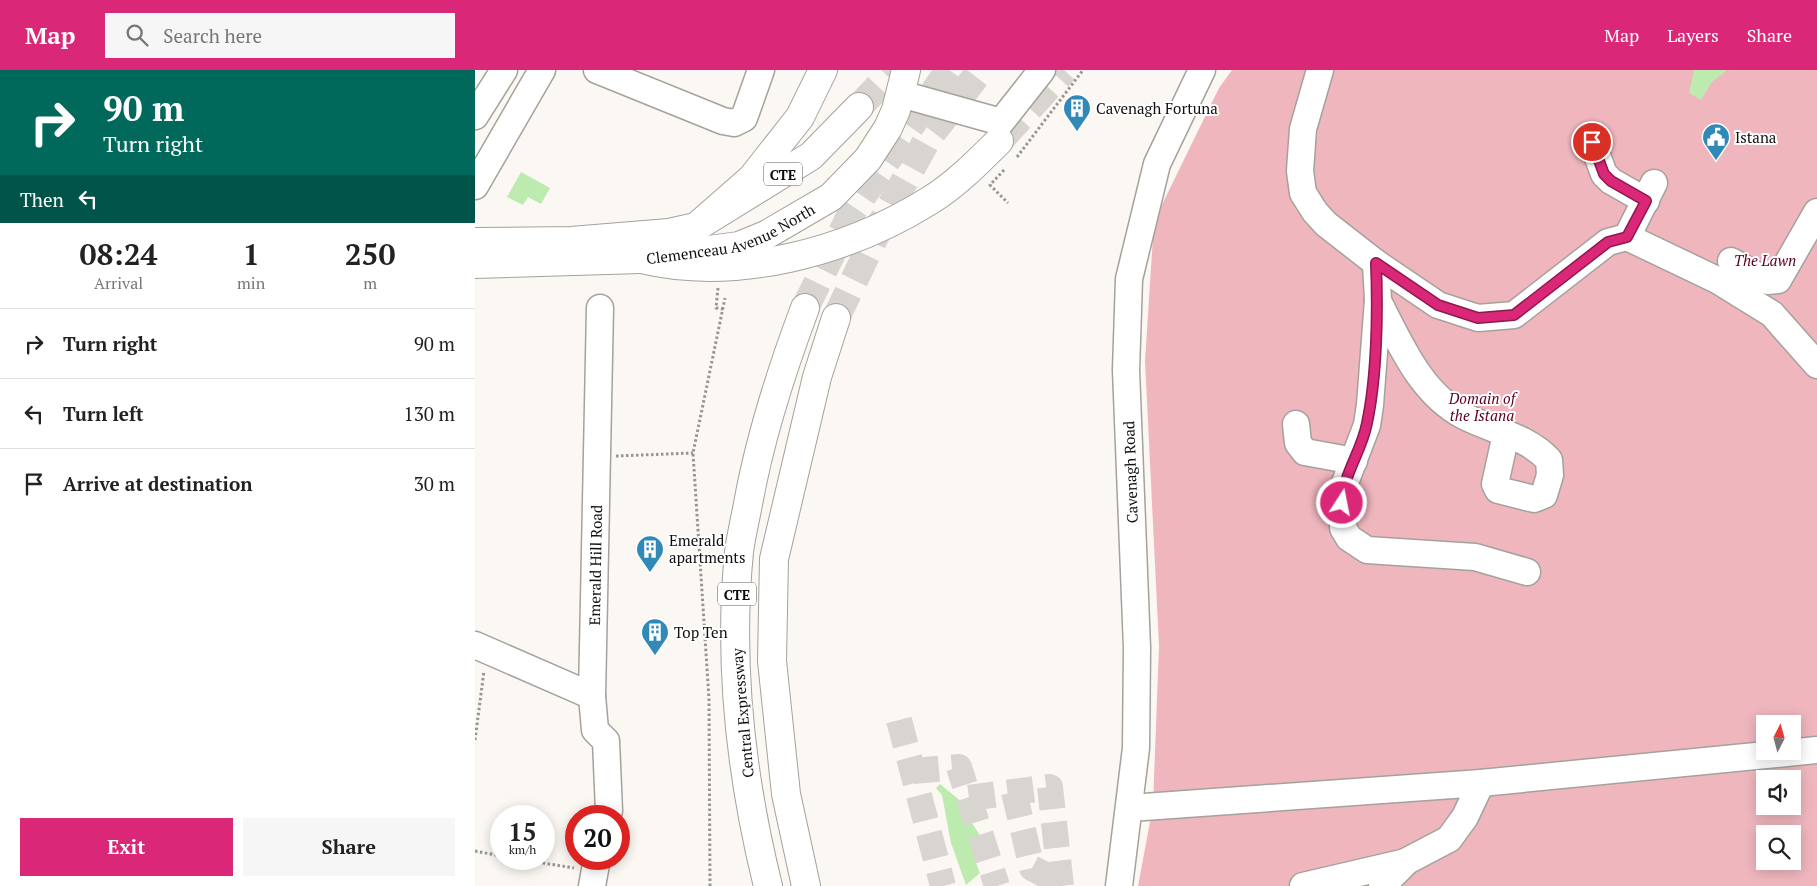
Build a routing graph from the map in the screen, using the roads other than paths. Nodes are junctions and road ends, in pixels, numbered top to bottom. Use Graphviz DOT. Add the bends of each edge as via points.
graph roads {
  1 [pos="503,70"];
  2 [pos="542,70"];
  3 [pos="597,70"];
  4 [pos="761,70"];
  5 [pos="823,70"];
  6 [pos="1042,70"];
  7 [pos="1202,70"];
  8 [pos="1320,70"];
  9 [pos="904,82"];
  10 [pos="479,100"];
  11 [pos="859,107"];
  12 [pos="1592,142"];
  13 [pos="1007,156"];
  14 [pos="475,186"];
  15 [pos="1817,212"];
  16 [pos="696,227"];
  17 [pos="1627,237"];
  18 [pos="475,242"];
  19 [pos="641,259"];
  20 [pos="1731,261"];
  21 [pos="1376,263"];
  22 [pos="475,264"];
  23 [pos="1378,300"];
  24 [pos="600,308"];
  25 [pos="805,308"];
  26 [pos="836,318"];
  27 [pos="1817,365"];
  28 [pos="1297,424"];
  29 [pos="1506,434"];
  30 [pos="1354,461"];
  31 [pos="1527,572"];
  32 [pos="481,648"];
  33 [pos="592,696"];
  34 [pos="1817,750"];
  35 [pos="1481,782"];
  36 [pos="609,805"];
  37 [pos="1130,808"];
  38 [pos="1407,862"];
  39 [pos="768,886"];
  40 [pos="806,886"];
  41 [pos="1119,886"];
  42 [pos="1303,886"];
  43 [pos="1382,886"];
  1 -- 10 [label="street"];
  2 -- 14 [label="street"];
  3 -- 4 [label="street" via="734,123 744,118"];
  5 -- 16 [label="main road, Clemenceau Avenue North" via="800,117 751,178"];
  6 -- 9 [label="street" via="1001,122"];
  7 -- 37 [label="street, Cavenagh Road" via="1157,164 1129,279 1127,388 1137,648 1137,748"];
  8 -- 21 [label="street" via="1303,129 1300,170 1303,193 1326,224"];
  9 -- 19 [label="main road, Clemenceau Avenue North" via="888,128 868,159 831,197 766,235 739,246"];
  11 -- 16 [label="main road, CTE" via="811,156"];
  12 -- 17 [label="street" via="1604,174 1611,181 1650,192"];
  13 -- 19 [label="main road" via="878,229 814,252 745,265 669,266"];
  15 -- 20 [label="street" via="1778,280 1767,282"];
  16 -- 18 [label="main road, Clemenceau Avenue North" via="669,233 571,241"];
  17 -- 21 [label="street" via="1608,242 1514,315 1478,318 1438,305"];
  17 -- 27 [label="street" via="1717,280 1772,314"];
  19 -- 22 [label="main road, Clemenceau Avenue North"];
  21 -- 23 [label="street"];
  23 -- 29 [label="street" via="1407,357 1431,392 1463,415"];
  23 -- 30 [label="street" via="1370,405 1367,425"];
  24 -- 33 [label="street, Emerald Hill Road"];
  25 -- 39 [label="main road, Central Expressway / CTE" via="783,367 755,465 739,551 735,666 740,735"];
  26 -- 40 [label="main road, CTE" via="817,377 774,559 772,661 786,794"];
  28 -- 30 [label="street" via="1298,443 1305,452"];
  30 -- 31 [label="street" via="1343,488 1342,518 1349,538 1357,546 1367,550 1475,557"];
  32 -- 33 [label="street"];
  33 -- 36 [label="street, Emerald Hill Road" via="595,730 606,741"];
  34 -- 35 [label="street"];
  35 -- 37 [label="street"];
  35 -- 38 [label="street" via="1465,817 1449,839"];
  37 -- 41 [label="street, Cavenagh Road"];
  38 -- 42 [label="street"];
  38 -- 43 [label="street"];
}
